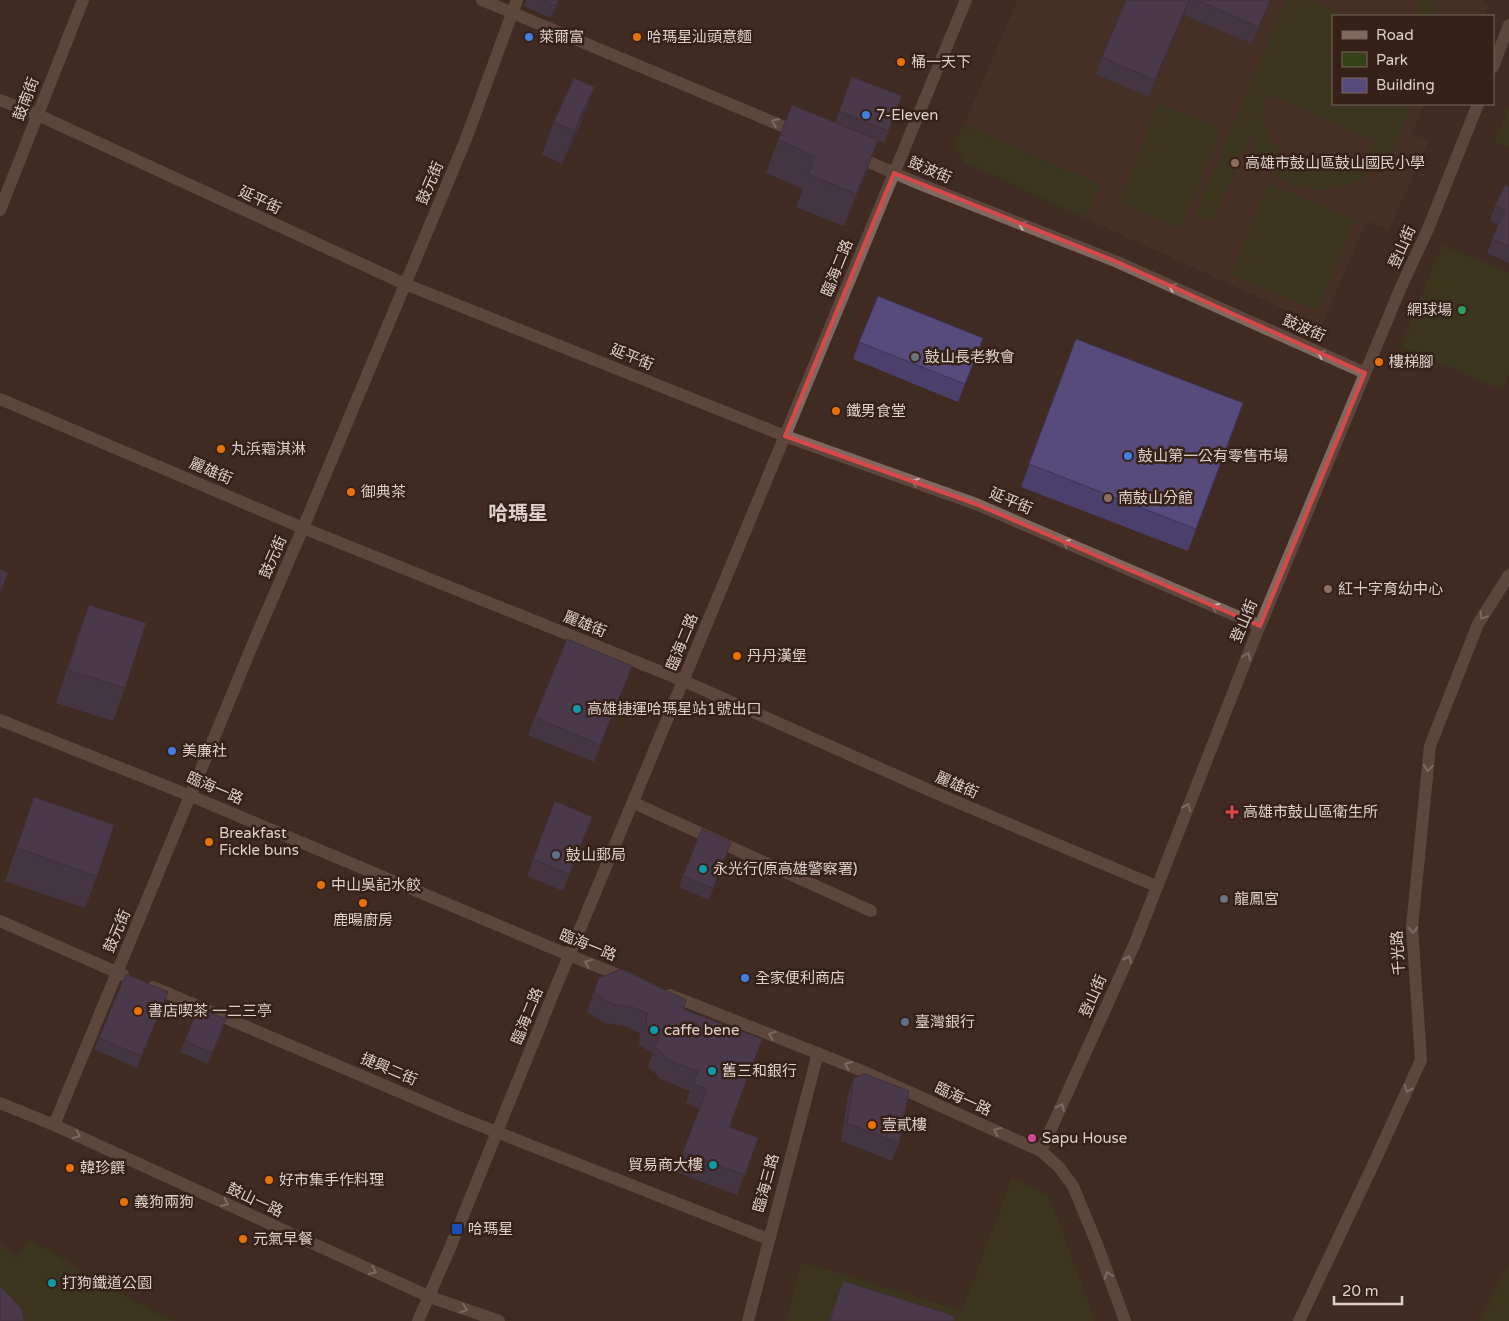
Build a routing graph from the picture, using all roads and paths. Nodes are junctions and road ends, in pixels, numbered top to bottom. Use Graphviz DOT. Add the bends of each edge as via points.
graph roads {
  1 [pos="83,0"];
  2 [pos="482,0"];
  3 [pos="517,0"];
  4 [pos="966,0"];
  5 [pos="511,13"];
  6 [pos="1509,25"];
  7 [pos="1494,64"];
  8 [pos="0,100"];
  9 [pos="1478,105"];
  10 [pos="38,115"];
  11 [pos="812,138"];
  12 [pos="840,150"];
  13 [pos="894,173"];
  14 [pos="0,210"];
  15 [pos="405,284"];
  16 [pos="1365,373"];
  17 [pos="0,399"];
  18 [pos="785,436"];
  19 [pos="303,528"];
  20 [pos="1509,575"];
  21 [pos="1260,626"];
  22 [pos="684,681"];
  23 [pos="0,720"];
  24 [pos="191,796"];
  25 [pos="634,803"];
  26 [pos="1156,886"];
  27 [pos="871,911"];
  28 [pos="0,922"];
  29 [pos="571,956"];
  30 [pos="117,972"];
  31 [pos="643,984"];
  32 [pos="661,992"];
  33 [pos="818,1053"];
  34 [pos="0,1103"];
  35 [pos="54,1124"];
  36 [pos="498,1133"];
  37 [pos="1041,1151"];
  38 [pos="768,1239"];
  39 [pos="430,1297"];
  40 [pos="418,1321"];
  41 [pos="499,1321"];
  42 [pos="748,1321"];
  43 [pos="1125,1321"];
  44 [pos="1299,1321"];
  1 -- 10 [label="street, 鼓南街"];
  2 -- 5 [label="street"];
  3 -- 5 [label="street, 鼓元街"];
  4 -- 13 [label="street, 臨海二路"];
  11 -- 5 [label="street, one-way"];
  5 -- 15 [label="street, 鼓元街" via="466,139"];
  6 -- 7 [label="street"];
  8 -- 10 [label="street, 延平街"];
  9 -- 16 [label="street, 登山街"];
  10 -- 14 [label="street, 鼓南街"];
  10 -- 15 [label="street, 延平街"];
  12 -- 13 [label="street, 鼓波街"];
  16 -- 13 [label="street, 鼓波街, one-way" via="1115,261"];
  13 -- 18 [label="street, 臨海二路"];
  15 -- 18 [label="street, 延平街"];
  15 -- 19 [label="street, 鼓元街"];
  16 -- 21 [label="street, 登山街"];
  17 -- 19 [label="street, 麗雄街"];
  21 -- 18 [label="street, 延平街, one-way" via="976,504"];
  18 -- 22 [label="street, 臨海二路"];
  19 -- 22 [label="street, 麗雄街"];
  19 -- 24 [label="street, 鼓元街"];
  20 -- 44 [label="street, 千光路, one-way" via="1478,624 1430,746 1412,927 1421,1060"];
  26 -- 21 [label="street, 登山街, one-way"];
  22 -- 25 [label="street, 臨海二路"];
  22 -- 26 [label="street, 麗雄街" via="930,791"];
  23 -- 24 [label="street, 臨海一路"];
  24 -- 29 [label="street, 臨海一路"];
  24 -- 30 [label="street, 鼓元街"];
  25 -- 27 [label="street"];
  25 -- 29 [label="street, 臨海二路"];
  37 -- 26 [label="street, 登山街, one-way" via="1135,943"];
  28 -- 30 [label="street, 捷興二街"];
  31 -- 29 [label="street, 臨海一路, one-way"];
  29 -- 36 [label="street, 臨海二路"];
  30 -- 35 [label="street, 鼓元街"];
  30 -- 36 [label="street, 捷興二街"];
  33 -- 32 [label="street, 臨海一路, one-way"];
  37 -- 33 [label="street, 臨海一路, one-way"];
  33 -- 38 [label="street, 臨海三路"];
  34 -- 35 [label="street, 鼓山一路"];
  35 -- 39 [label="street, 鼓山一路, one-way"];
  36 -- 38 [label="street, 捷興二街"];
  36 -- 39 [label="street, 臨海二路"];
  43 -- 37 [label="street, 臨海一路, one-way" via="1073,1186"];
  38 -- 42 [label="street, 臨海三路"];
  39 -- 40 [label="street, 臨海二路"];
  39 -- 41 [label="street, 鼓山一路, one-way"];
}
